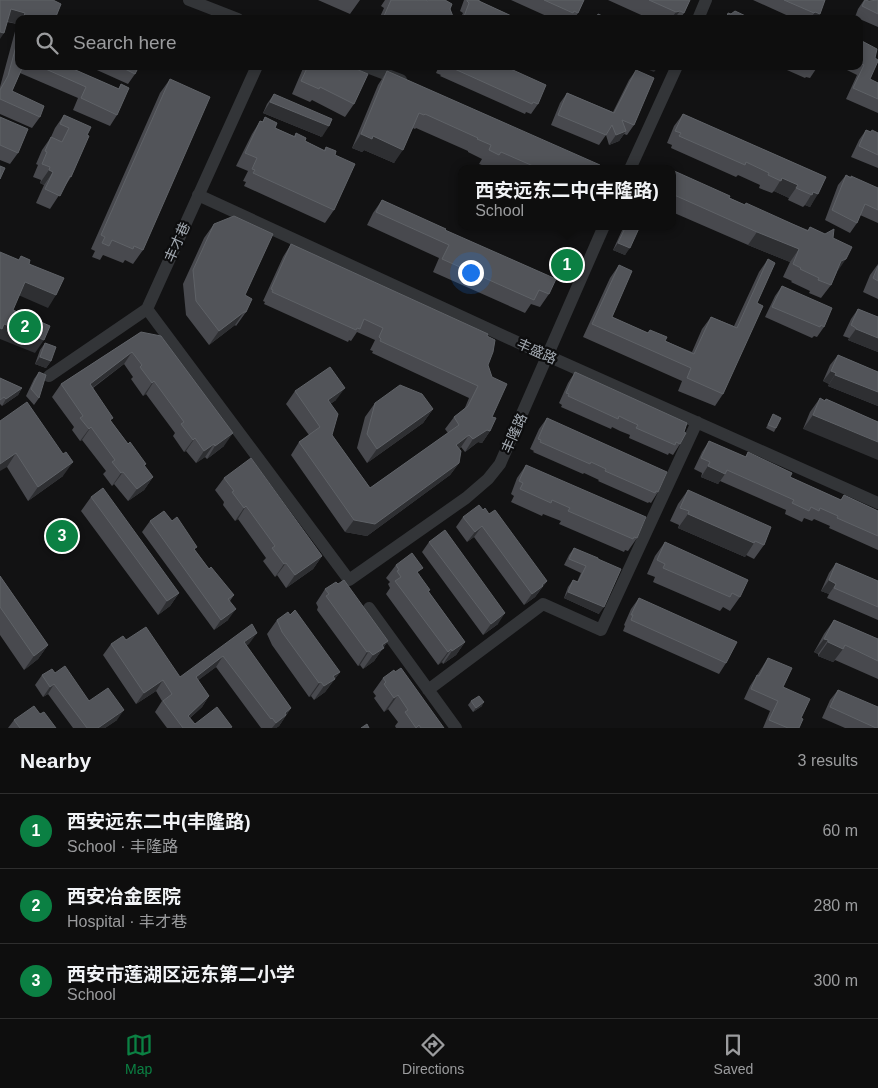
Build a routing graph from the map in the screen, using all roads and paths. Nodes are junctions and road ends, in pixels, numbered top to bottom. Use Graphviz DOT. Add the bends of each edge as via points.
graph roads {
  1 [pos="189,0"];
  2 [pos="706,0"];
  3 [pos="228,15"];
  4 [pos="700,15"];
  5 [pos="255,70"];
  6 [pos="374,70"];
  7 [pos="675,70"];
  8 [pos="412,85"];
  9 [pos="632,165"];
  10 [pos="198,195"];
  11 [pos="602,230"];
  12 [pos="147,309"];
  13 [pos="548,356"];
  14 [pos="49,376"];
  15 [pos="697,422"];
  16 [pos="878,502"];
  17 [pos="368,608"];
  18 [pos="428,690"];
  19 [pos="456,728"];
  1 -- 3 [label="street"];
  2 -- 4 [label="street"];
  5 -- 10 [label="street, 丰才巷"];
  6 -- 8 [label="street"];
  7 -- 9 [label="street"];
  10 -- 12 [label="street, 丰才巷"];
  10 -- 13 [label="street, 丰盛路"];
  11 -- 13 [label="street, 丰隆路"];
  12 -- 13 [label="street, 丰隆路" via="349,580 488,480 510,444"];
  12 -- 14 [label="street"];
  13 -- 15 [label="street, 丰盛路"];
  15 -- 16 [label="street, 丰盛路"];
  15 -- 18 [label="street" via="601,630 543,604"];
  17 -- 18 [label="street"];
  18 -- 19 [label="street"];
}
